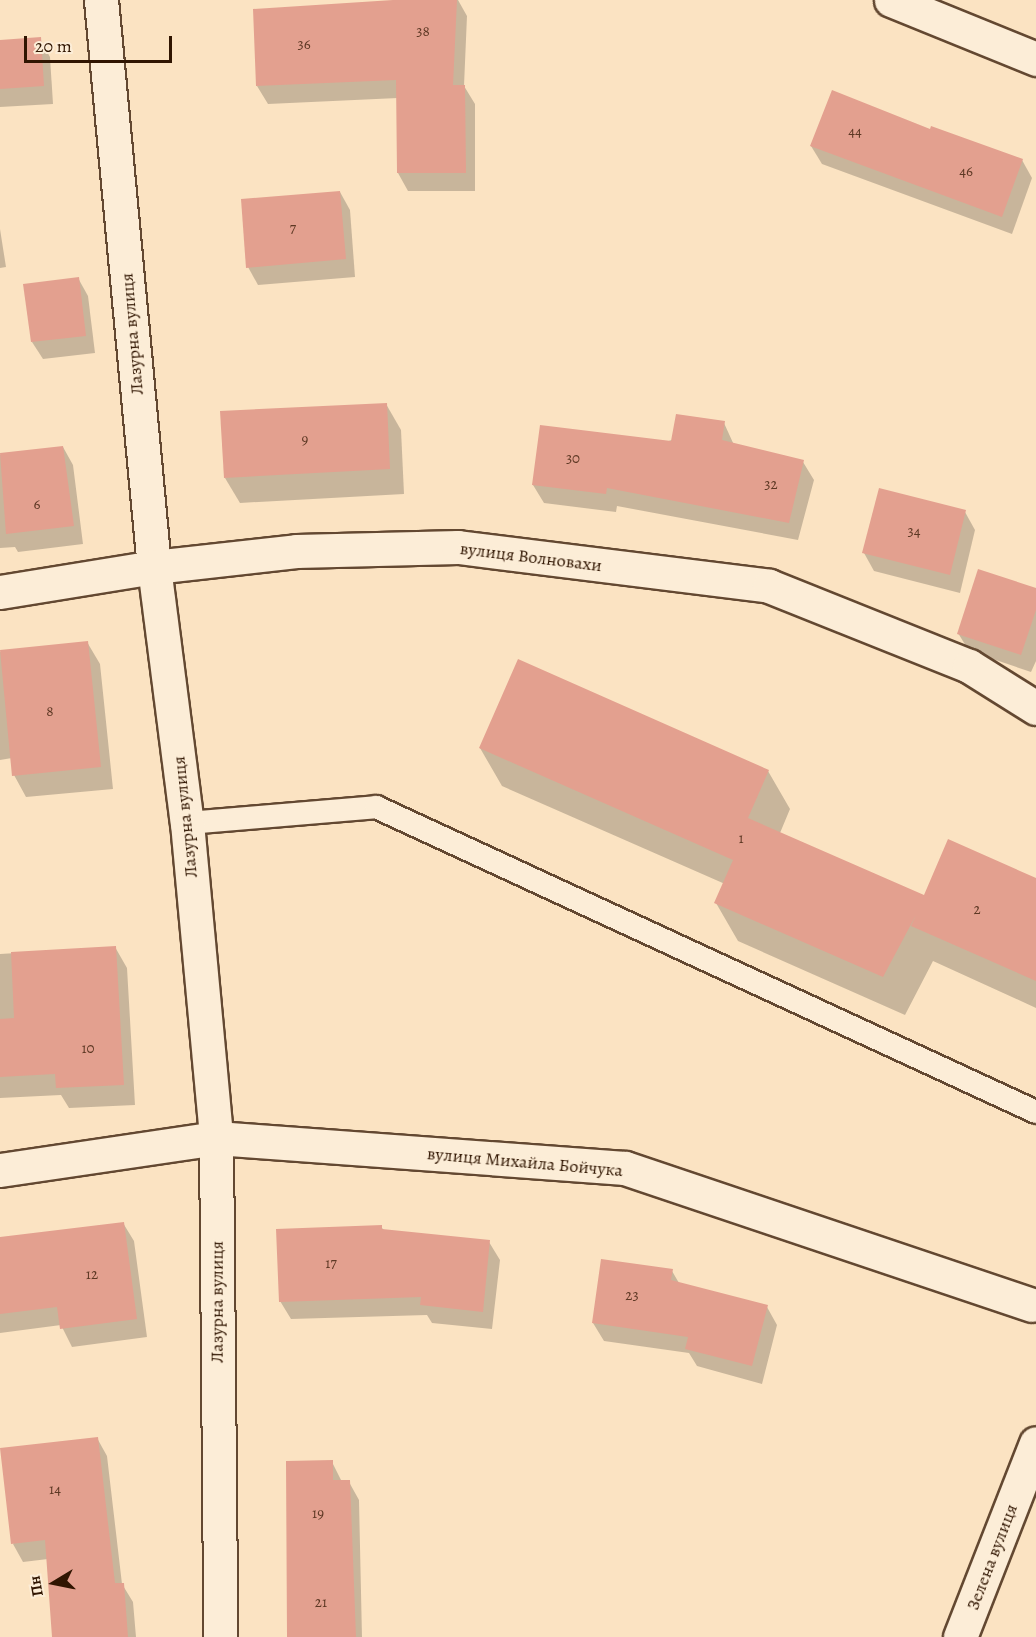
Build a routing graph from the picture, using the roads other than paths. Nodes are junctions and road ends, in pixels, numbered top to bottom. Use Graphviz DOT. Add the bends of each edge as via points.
graph roads {
  1 [pos="101,0"];
  2 [pos="891,0"];
  3 [pos="1036,59"];
  4 [pos="154,567"];
  5 [pos="0,592"];
  6 [pos="1036,708"];
  7 [pos="187,823"];
  8 [pos="1036,1113"];
  9 [pos="216,1138"];
  10 [pos="0,1170"];
  11 [pos="1035,1304"];
  12 [pos="1036,1443"];
  13 [pos="220,1637"];
  14 [pos="960,1637"];
  1 -- 4 [label="street, Лазурна вулиця"];
  2 -- 3 [label="street"];
  4 -- 5 [label="street, вулиця Волновахи"];
  4 -- 6 [label="street, вулиця Волновахи" via="296,551 458,547 769,586 969,666"];
  4 -- 7 [label="street, Лазурна вулиця"];
  7 -- 8 [label="lane" via="376,807"];
  7 -- 9 [label="street, Лазурна вулиця"];
  9 -- 10 [label="street, вулиця Михайла Бойчука"];
  9 -- 11 [label="street, вулиця Михайла Бойчука" via="625,1168"];
  9 -- 13 [label="street, Лазурна вулиця"];
  12 -- 14 [label="street, Зелена вулиця"];
}
